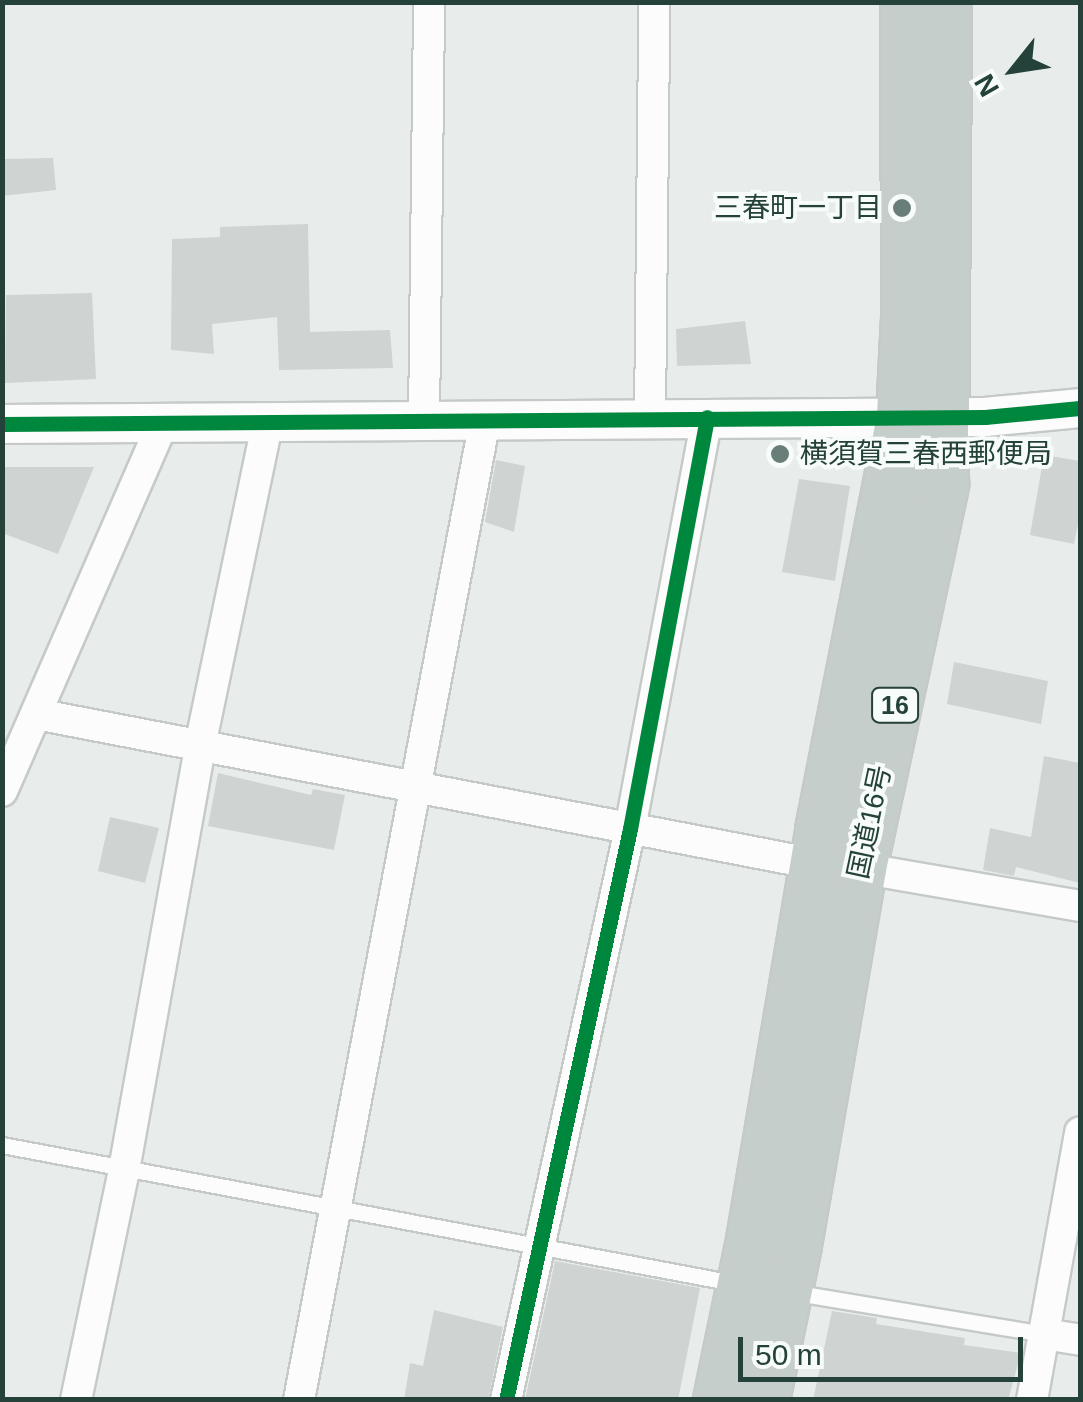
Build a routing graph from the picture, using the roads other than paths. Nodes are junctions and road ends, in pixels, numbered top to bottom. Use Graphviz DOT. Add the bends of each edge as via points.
graph roads {
  1 [pos="429,2"];
  2 [pos="654,2"];
  3 [pos="907,2"];
  4 [pos="945,2"];
  5 [pos="1080,408"];
  6 [pos="923,416"];
  7 [pos="707,417"];
  8 [pos="650,418"];
  9 [pos="424,420"];
  10 [pos="484,420"];
  11 [pos="268,421"];
  12 [pos="163,422"];
  13 [pos="2,424"];
  14 [pos="36,714"];
  15 [pos="200,746"];
  16 [pos="412,787"];
  17 [pos="2,791"];
  18 [pos="630,828"];
  19 [pos="838,866"];
  20 [pos="1080,906"];
  21 [pos="1080,1132"];
  22 [pos="2,1145"];
  23 [pos="124,1170"];
  24 [pos="336,1207"];
  25 [pos="535,1248"];
  26 [pos="764,1287"];
  27 [pos="1044,1334"];
  28 [pos="1080,1340"];
  29 [pos="76,1400"];
  30 [pos="299,1400"];
  31 [pos="506,1400"];
  32 [pos="720,1400"];
  33 [pos="762,1400"];
  34 [pos="1032,1400"];
  1 -- 9 [label="street"];
  2 -- 8 [label="street"];
  3 -- 6 [label="highway, 国道16号 / 16" via="908,318"];
  4 -- 6 [label="highway, 国道16号 / 16"];
  5 -- 6 [label="street"];
  6 -- 7 [label="street"];
  6 -- 19 [label="highway, 国道16号 / 16"];
  7 -- 8 [label="street"];
  7 -- 18 [label="street"];
  8 -- 10 [label="street"];
  9 -- 10 [label="street"];
  9 -- 11 [label="street"];
  10 -- 16 [label="street"];
  11 -- 12 [label="street"];
  11 -- 15 [label="street"];
  12 -- 13 [label="street"];
  12 -- 14 [label="street"];
  14 -- 15 [label="street"];
  14 -- 17 [label="street"];
  15 -- 16 [label="street"];
  15 -- 23 [label="street"];
  16 -- 18 [label="street"];
  16 -- 24 [label="street"];
  18 -- 19 [label="street"];
  18 -- 25 [label="street"];
  19 -- 20 [label="street"];
  19 -- 26 [label="highway, 国道16号 / 16"];
  21 -- 27 [label="street"];
  22 -- 23 [label="lane"];
  23 -- 24 [label="lane"];
  23 -- 29 [label="street"];
  24 -- 25 [label="lane"];
  24 -- 30 [label="street"];
  25 -- 26 [label="lane"];
  25 -- 31 [label="street"];
  26 -- 27 [label="lane"];
  26 -- 32 [label="highway, 国道16号 / 16"];
  26 -- 33 [label="highway, 国道16号 / 16"];
  27 -- 28 [label="street"];
  27 -- 34 [label="street"];
}
